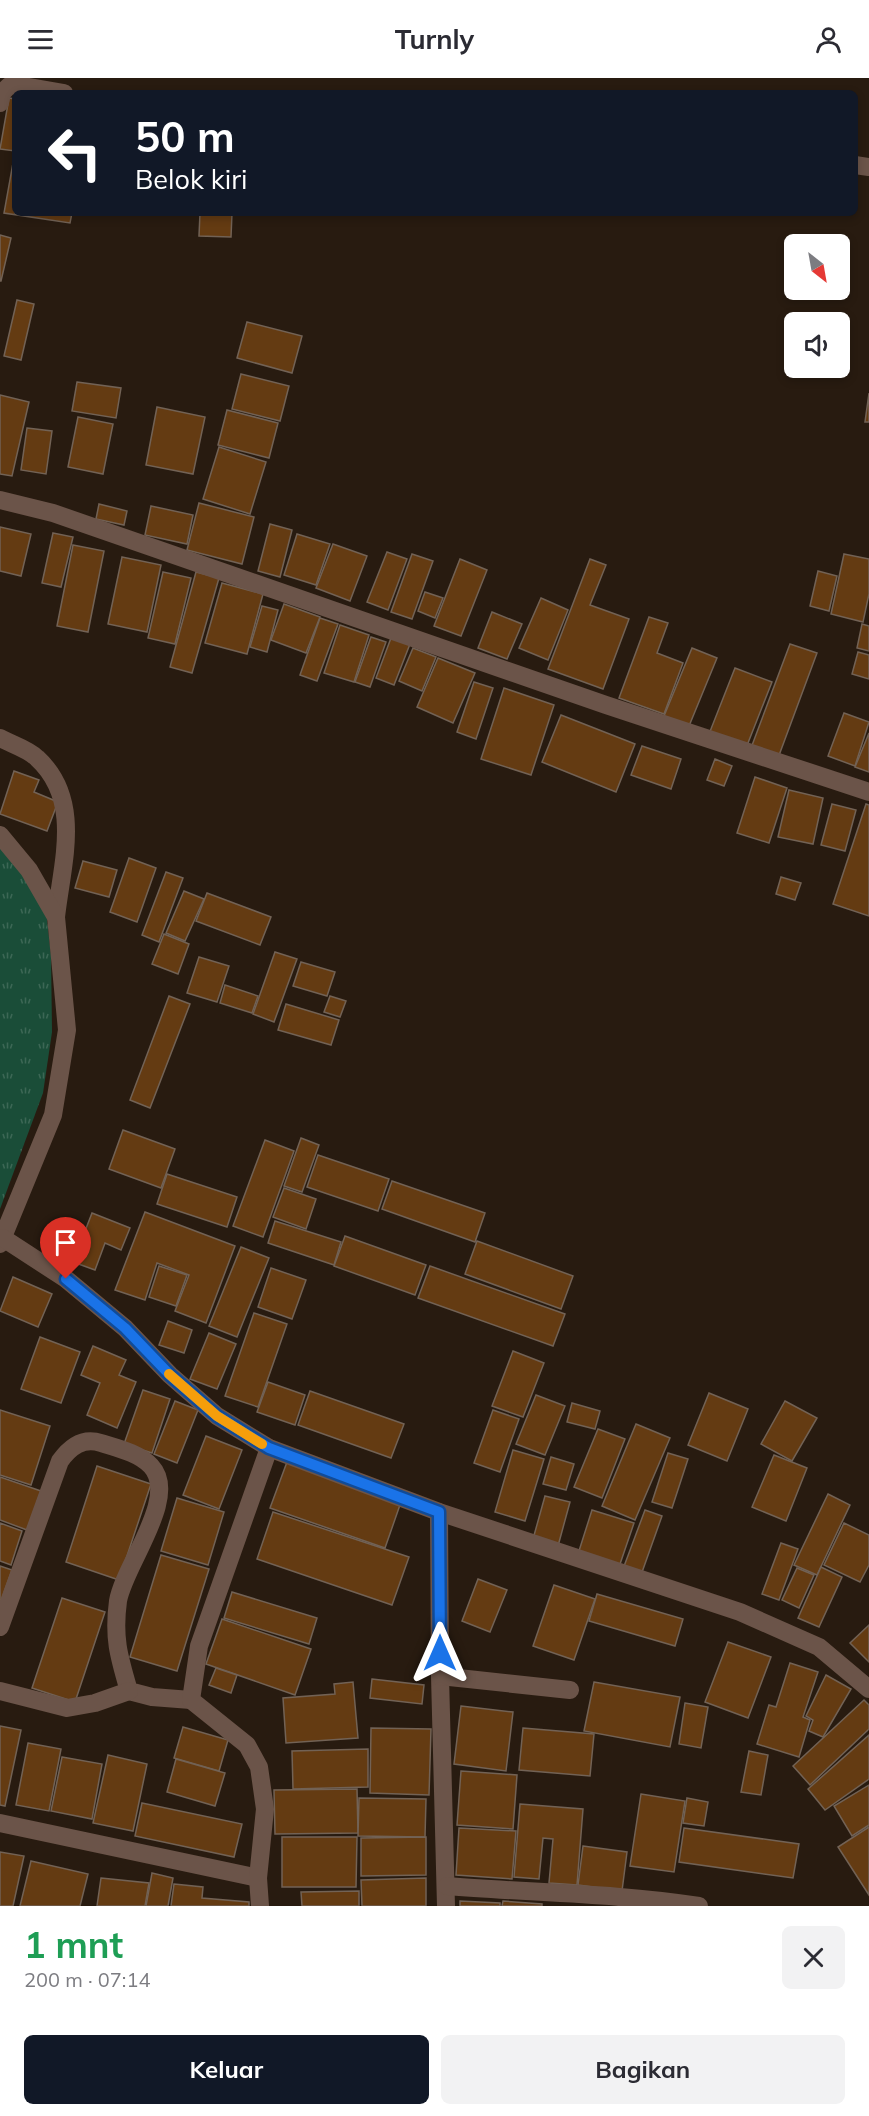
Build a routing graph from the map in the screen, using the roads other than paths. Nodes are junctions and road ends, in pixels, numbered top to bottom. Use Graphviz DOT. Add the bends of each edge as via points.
graph roads {
  1 [pos="47,90"];
  2 [pos="0,104"];
  3 [pos="0,500"];
  4 [pos="0,738"];
  5 [pos="869,792"];
  6 [pos="0,835"];
  7 [pos="56,917"];
  8 [pos="2,1241"];
  9 [pos="269,1448"];
  10 [pos="439,1512"];
  11 [pos="0,1627"];
  12 [pos="440,1676"];
  13 [pos="869,1689"];
  14 [pos="570,1690"];
  15 [pos="0,1691"];
  16 [pos="129,1691"];
  17 [pos="190,1700"];
  18 [pos="0,1823"];
  19 [pos="258,1878"];
  20 [pos="447,1886"];
  21 [pos="260,1906"];
  22 [pos="446,1906"];
  23 [pos="699,1906"];
  1 -- 2 [label="street" via="9,86 2,93"];
  3 -- 5 [label="street" via="53,513"];
  4 -- 7 [label="street" via="37,757 65,800 67,823"];
  6 -- 7 [label="street" via="29,870"];
  7 -- 8 [label="street" via="67,1030 53,1115"];
  8 -- 9 [label="street" via="66,1279 125,1328 217,1416"];
  9 -- 10 [label="street"];
  9 -- 17 [label="street" via="199,1646"];
  10 -- 12 [label="street"];
  10 -- 13 [label="street" via="740,1612 819,1647"];
  11 -- 16 [label="street" via="60,1461 77,1443 91,1439 125,1451 150,1464 161,1488 160,1502 118,1599 115,1645"];
  12 -- 14 [label="street"];
  12 -- 20 [label="street"];
  15 -- 16 [label="street" via="67,1708"];
  16 -- 17 [label="street"];
  17 -- 19 [label="street" via="247,1745 259,1767 265,1809"];
  18 -- 19 [label="street"];
  19 -- 21 [label="street"];
  20 -- 22 [label="street"];
  20 -- 23 [label="street" via="586,1893"];
}
